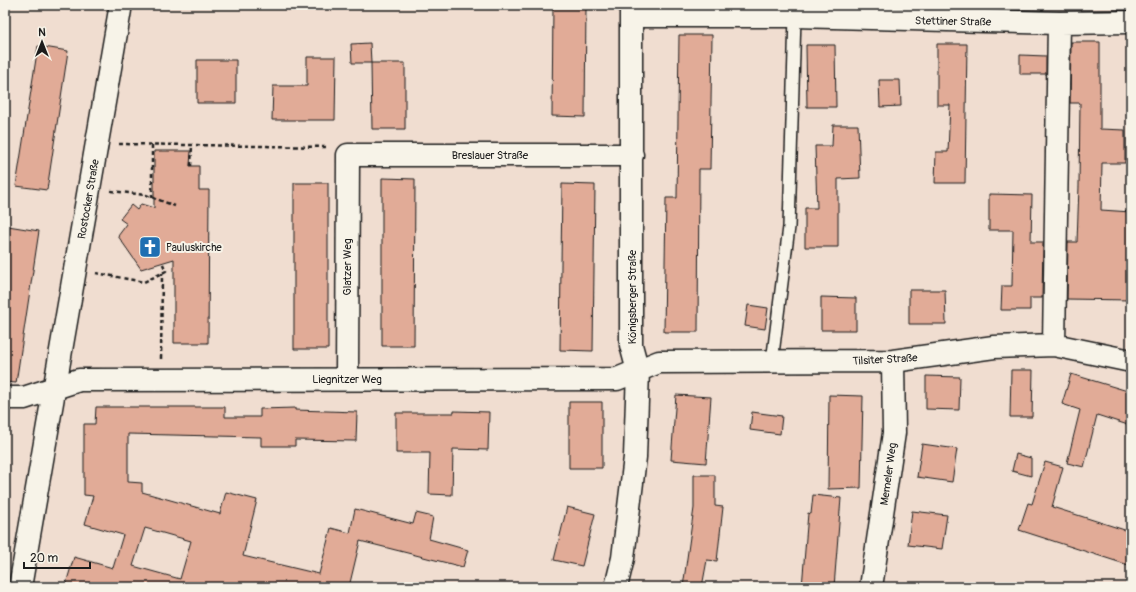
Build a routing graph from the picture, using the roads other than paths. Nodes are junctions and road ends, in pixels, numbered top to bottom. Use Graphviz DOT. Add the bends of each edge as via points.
graph roads {
  1 [pos="120,10"];
  2 [pos="631,10"];
  3 [pos="795,11"];
  4 [pos="927,13"];
  5 [pos="1061,17"];
  6 [pos="1131,22"];
  7 [pos="348,155"];
  8 [pos="632,155"];
  9 [pos="1054,345"];
  10 [pos="893,361"];
  11 [pos="1131,361"];
  12 [pos="772,362"];
  13 [pos="638,371"];
  14 [pos="347,379"];
  15 [pos="56,389"];
  16 [pos="5,398"];
  17 [pos="20,587"];
  18 [pos="616,587"];
  19 [pos="871,587"];
  1 -- 15 [label="street, Rostocker Straße"];
  2 -- 3 [label="street, Stettiner Straße"];
  2 -- 8 [label="street, Königsberger Straße"];
  3 -- 4 [label="street, Stettiner Straße"];
  3 -- 12 [label="lane" via="789,226"];
  4 -- 5 [label="street, Stettiner Straße"];
  5 -- 6 [label="street, Stettiner Straße"];
  5 -- 9 [label="street"];
  7 -- 8 [label="street, Breslauer Straße"];
  7 -- 14 [label="street, Glatzer Weg"];
  8 -- 13 [label="street, Königsberger Straße" via="631,345"];
  9 -- 10 [label="street, Tilsiter Straße" via="994,347"];
  9 -- 11 [label="street, Tilsiter Straße"];
  10 -- 12 [label="street, Tilsiter Straße"];
  10 -- 19 [label="street, Memeler Weg" via="894,433"];
  12 -- 13 [label="street, Tilsiter Straße" via="659,362"];
  13 -- 14 [label="street, Liegnitzer Weg" via="617,378"];
  13 -- 18 [label="street, Königsberger Straße" via="635,457 623,558"];
  14 -- 15 [label="street, Liegnitzer Weg" via="79,380"];
  15 -- 16 [label="street" via="24,398"];
  15 -- 17 [label="street, Rostocker Straße"];
}
